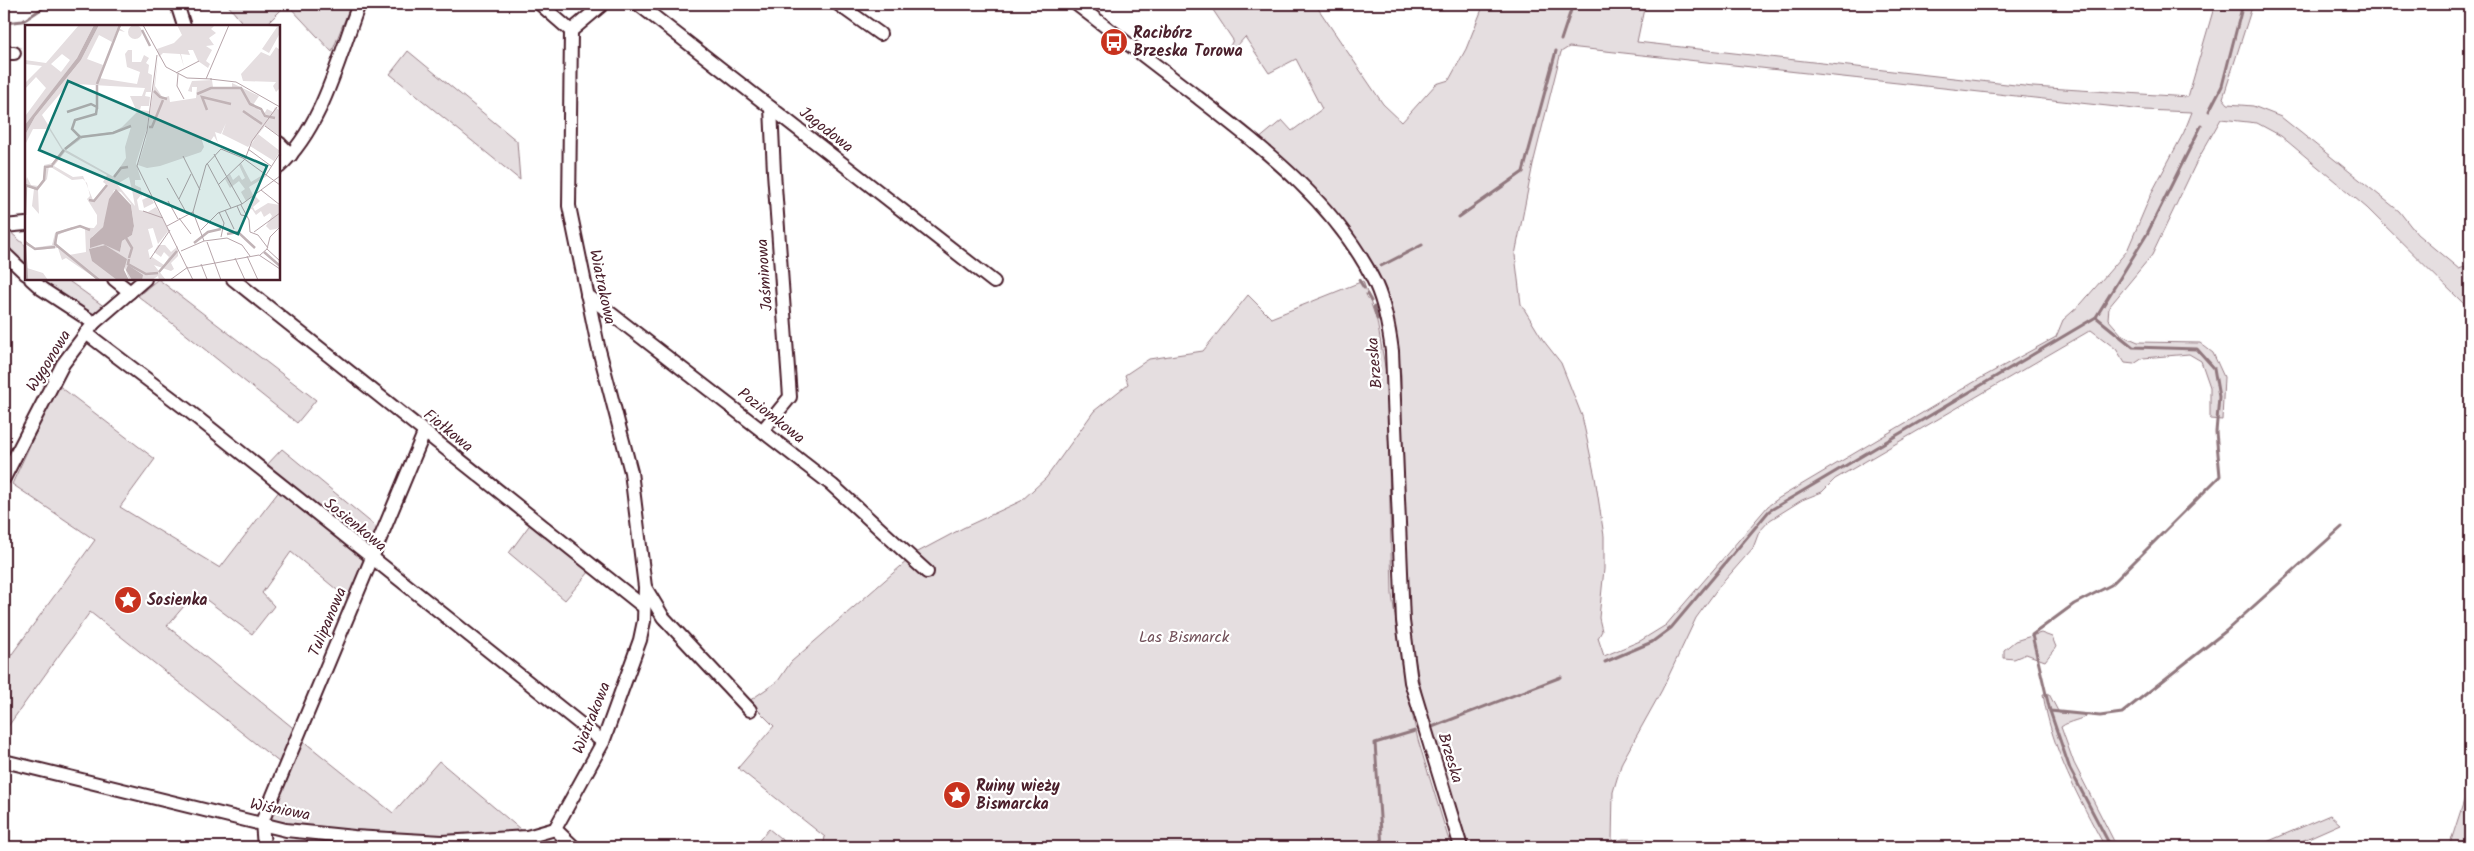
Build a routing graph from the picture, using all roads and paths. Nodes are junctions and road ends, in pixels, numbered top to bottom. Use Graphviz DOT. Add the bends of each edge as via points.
graph roads {
  1 [pos="177,4"];
  2 [pos="358,4"];
  3 [pos="540,4"];
  4 [pos="603,4"];
  5 [pos="638,4"];
  6 [pos="838,4"];
  7 [pos="1076,4"];
  8 [pos="184,25"];
  9 [pos="570,31"];
  10 [pos="880,34"];
  11 [pos="772,108"];
  12 [pos="280,144"];
  13 [pos="291,155"];
  14 [pos="280,166"];
  15 [pos="25,224"];
  16 [pos="4,226"];
  17 [pos="4,253"];
  18 [pos="25,273"];
  19 [pos="32,280"];
  20 [pos="115,280"];
  21 [pos="144,280"];
  22 [pos="234,280"];
  23 [pos="994,282"];
  24 [pos="130,292"];
  25 [pos="587,295"];
  26 [pos="90,328"];
  27 [pos="763,430"];
  28 [pos="424,433"];
  29 [pos="4,478"];
  30 [pos="372,559"];
  31 [pos="927,572"];
  32 [pos="645,587"];
  33 [pos="644,607"];
  34 [pos="663,617"];
  35 [pos="644,621"];
  36 [pos="750,710"];
  37 [pos="603,742"];
  38 [pos="4,762"];
  39 [pos="262,822"];
  40 [pos="555,829"];
  41 [pos="264,847"];
  42 [pos="574,847"];
  43 [pos="1461,847"];
  1 -- 8 [label="street"];
  2 -- 13 [label="street" via="315,118"];
  3 -- 9 [label="street"];
  4 -- 9 [label="street"];
  5 -- 11 [label="street, Jagodowa"];
  6 -- 10 [label="street"];
  7 -- 43 [label="street, Brzeska" via="1228,121 1294,180 1339,227 1376,285 1392,351 1403,621 1411,682"];
  9 -- 25 [label="street, Wiatrakowa" via="569,206"];
  11 -- 23 [label="street, Jagodowa"];
  11 -- 27 [label="street, Jaśminowa" via="790,397"];
  12 -- 13 [label="street"];
  13 -- 14 [label="street"];
  15 -- 16 [label="street"];
  17 -- 18 [label="street"];
  19 -- 26 [label="street"];
  20 -- 24 [label="street"];
  21 -- 24 [label="street, Wygonowa"];
  22 -- 28 [label="street, Fiołkowa"];
  24 -- 26 [label="street, Wygonowa"];
  25 -- 27 [label="street, Poziomkowa"];
  25 -- 32 [label="street, Wiatrakowa" via="631,472"];
  26 -- 29 [label="street, Wygonowa" via="63,364"];
  26 -- 30 [label="street, Sosienkowa"];
  27 -- 31 [label="street, Poziomkowa" via="832,485"];
  28 -- 30 [label="street, Tulipanowa"];
  28 -- 33 [label="street, Fiołkowa"];
  30 -- 37 [label="street, Sosienkowa"];
  30 -- 39 [label="street, Tulipanowa"];
  32 -- 33 [label="street, Wiatrakowa"];
  32 -- 34 [label="street, Wiatrakowa"];
  33 -- 35 [label="street, Wiatrakowa"];
  34 -- 35 [label="street"];
  34 -- 36 [label="street, Wiatrakowa"];
  35 -- 37 [label="street, Wiatrakowa"];
  37 -- 40 [label="street, Wiatrakowa"];
  38 -- 39 [label="street, Wiśniowa" via="224,816"];
  39 -- 40 [label="street, Wiśniowa" via="286,830 442,842 527,837"];
  39 -- 41 [label="street"];
  40 -- 42 [label="street"];
}
